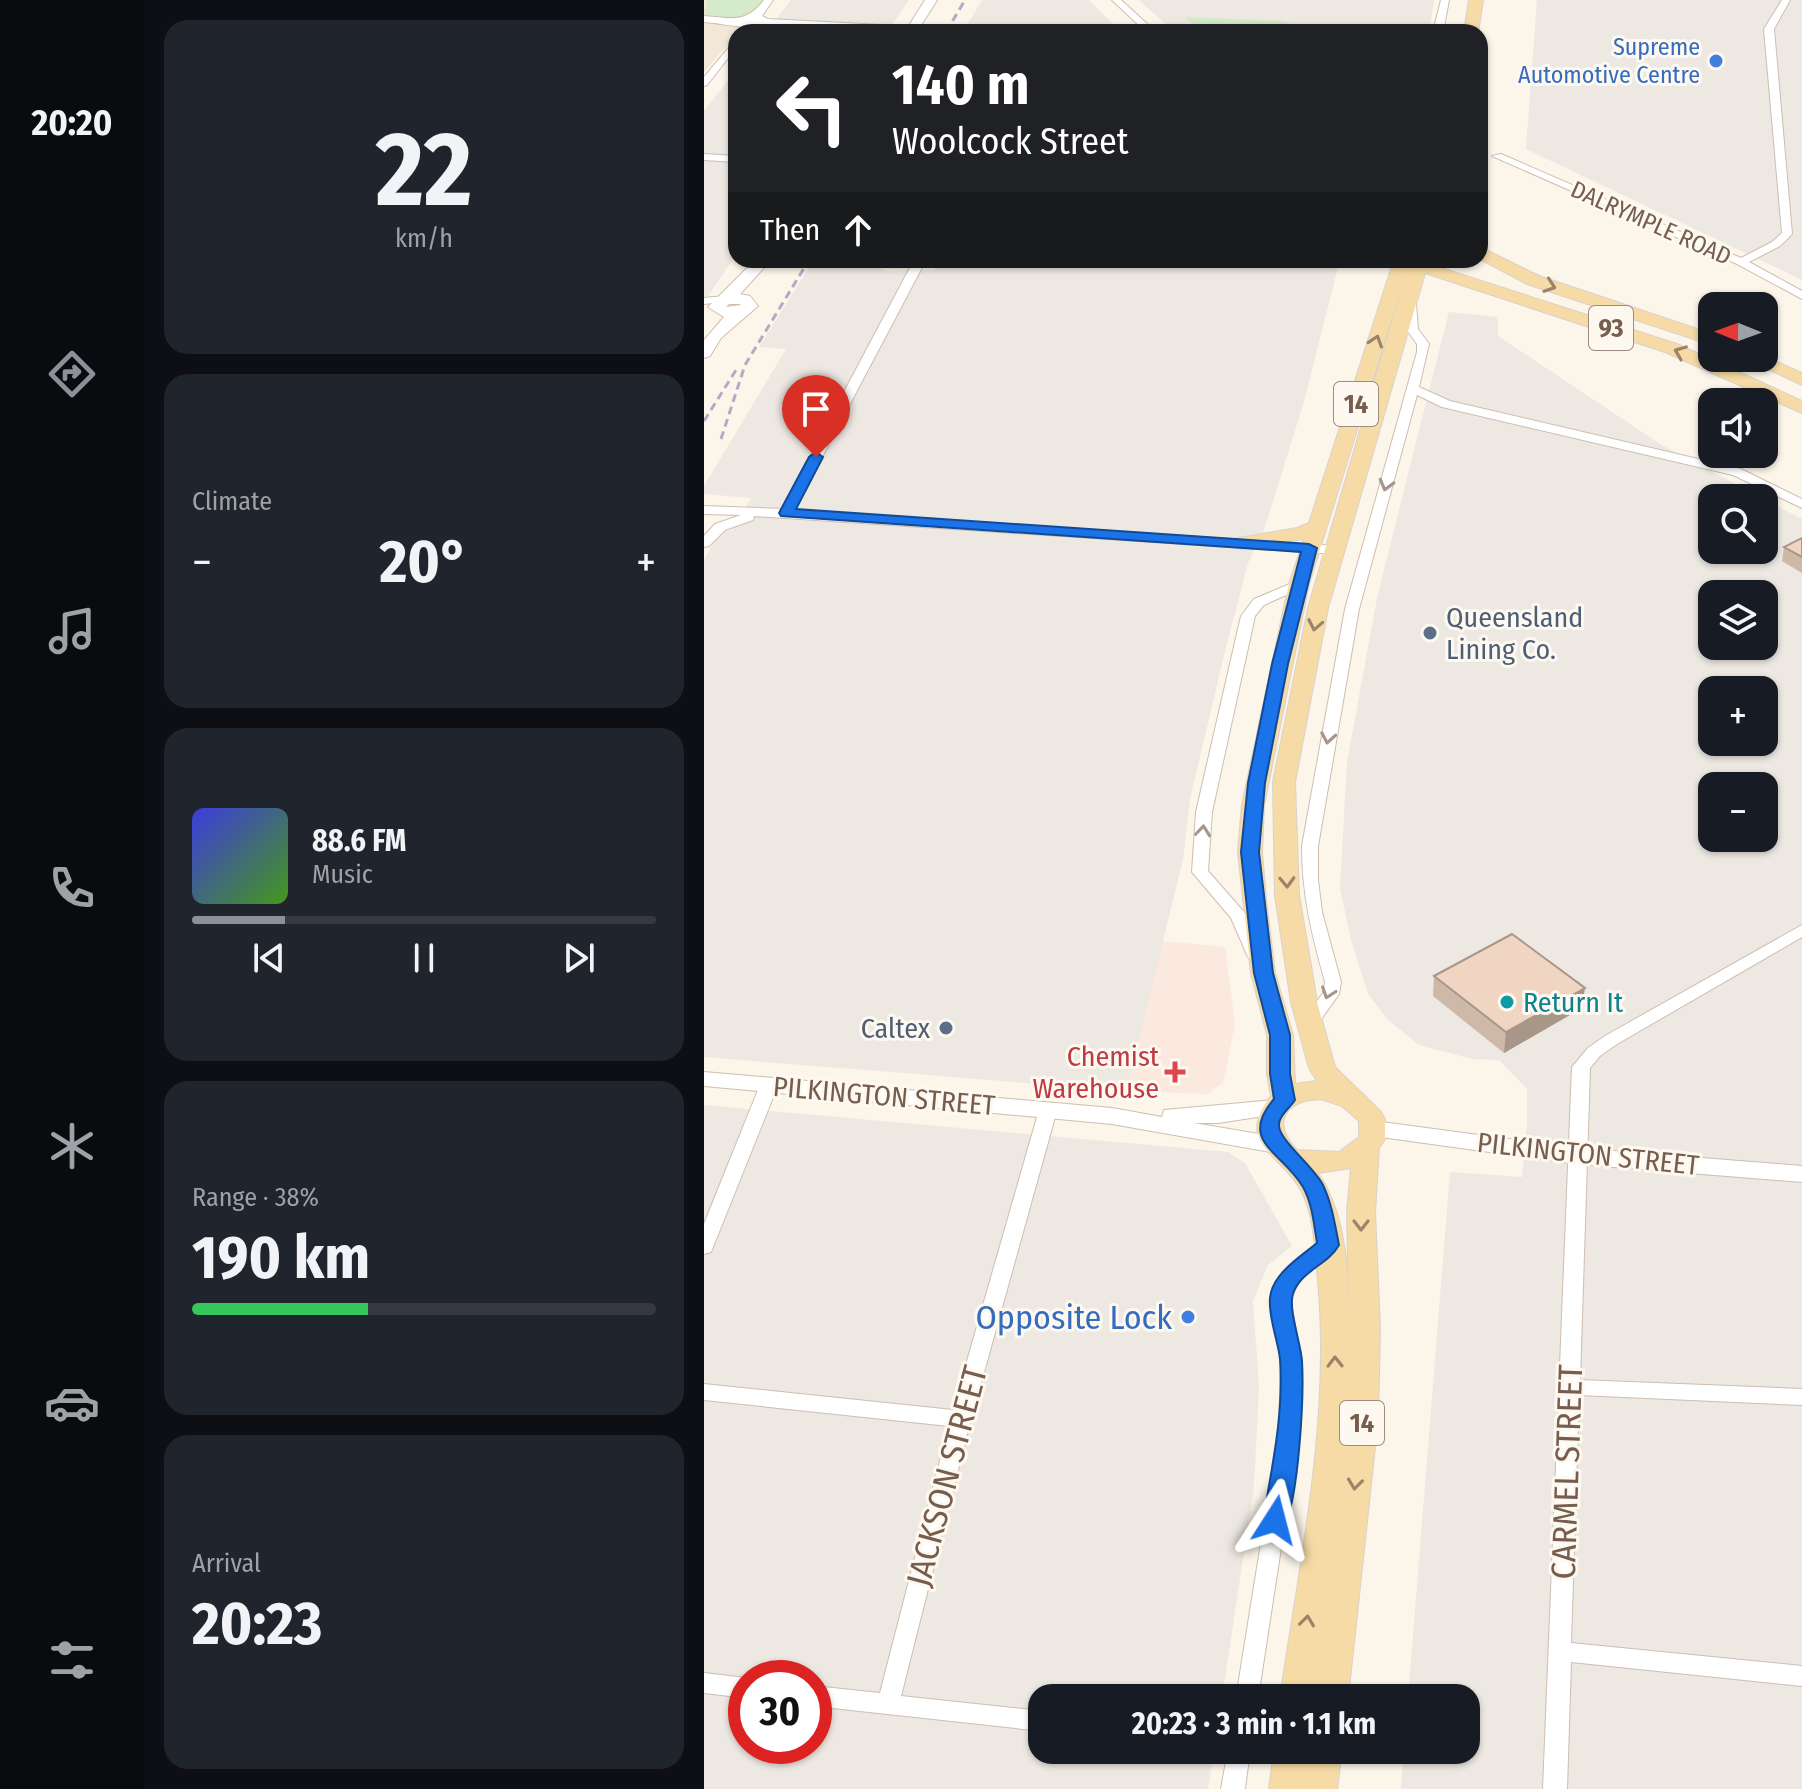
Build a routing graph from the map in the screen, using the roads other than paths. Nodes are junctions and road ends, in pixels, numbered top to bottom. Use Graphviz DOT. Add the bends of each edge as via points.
graph roads {
  1 [pos="769,0"];
  2 [pos="931,0"];
  3 [pos="939,0"];
  4 [pos="1116,0"];
  5 [pos="1445,0"];
  6 [pos="1461,0"];
  7 [pos="1476,0"];
  8 [pos="1786,0"];
  9 [pos="704,19"];
  10 [pos="760,20"];
  11 [pos="1457,21"];
  12 [pos="733,24"];
  13 [pos="749,24"];
  14 [pos="817,24"];
  15 [pos="919,24"];
  16 [pos="921,24"];
  17 [pos="1142,24"];
  18 [pos="1440,24"];
  19 [pos="1472,24"];
  20 [pos="728,52"];
  21 [pos="704,83"];
  22 [pos="1497,156"];
  23 [pos="704,157"];
  24 [pos="728,158"];
  25 [pos="1488,256"];
  26 [pos="1741,262"];
  27 [pos="756,268"];
  28 [pos="765,268"];
  29 [pos="916,268"];
  30 [pos="1412,268"];
  31 [pos="1414,268"];
  32 [pos="1428,268"];
  33 [pos="1802,296"];
  34 [pos="1411,298"];
  35 [pos="723,305"];
  36 [pos="1576,317"];
  37 [pos="1698,335"];
  38 [pos="704,353"];
  39 [pos="1778,369"];
  40 [pos="1802,380"];
  41 [pos="1413,389"];
  42 [pos="1446,404"];
  43 [pos="1802,408"];
  44 [pos="1407,410"];
  45 [pos="1802,504"];
  46 [pos="704,510"];
  47 [pos="786,513"];
  48 [pos="765,514"];
  49 [pos="1313,538"];
  50 [pos="704,543"];
  51 [pos="1240,543"];
  52 [pos="1336,550"];
  53 [pos="1299,584"];
  54 [pos="1802,930"];
  55 [pos="1263,973"];
  56 [pos="1309,1024"];
  57 [pos="704,1079"];
  58 [pos="769,1085"];
  59 [pos="1346,1095"];
  60 [pos="1280,1104"];
  61 [pos="1048,1110"];
  62 [pos="1112,1116"];
  63 [pos="1370,1138"];
  64 [pos="1284,1151"];
  65 [pos="1577,1156"];
  66 [pos="1802,1174"];
  67 [pos="1328,1245"];
  68 [pos="704,1247"];
  69 [pos="1570,1387"];
  70 [pos="704,1392"];
  71 [pos="1802,1397"];
  72 [pos="961,1419"];
  73 [pos="1560,1651"];
  74 [pos="1802,1676"];
  75 [pos="704,1683"];
  76 [pos="1249,1684"];
  77 [pos="1299,1684"];
  78 [pos="1333,1684"];
  79 [pos="728,1686"];
  80 [pos="832,1698"];
  81 [pos="888,1704"];
  82 [pos="1028,1719"];
  83 [pos="1237,1764"];
  84 [pos="1289,1764"];
  85 [pos="1323,1764"];
  86 [pos="1233,1789"];
  87 [pos="1286,1789"];
  88 [pos="1320,1789"];
  89 [pos="1555,1789"];
  1 -- 10 [label="street"];
  2 -- 15 [label="main road"];
  3 -- 16 [label="main road"];
  4 -- 17 [label="street"];
  5 -- 18 [label="street"];
  6 -- 11 [label="main road"];
  7 -- 19 [label="main road"];
  8 -- 26 [label="street" via="1769,29 1787,234"];
  9 -- 12 [label="street"];
  10 -- 13 [label="street"];
  10 -- 14 [label="street"];
  20 -- 21 [label="street"];
  22 -- 26 [label="street, DALRYMPLE ROAD"];
  23 -- 24 [label="street"];
  25 -- 37 [label="main road, 93, one-way" via="1533,280"];
  26 -- 33 [label="street, DALRYMPLE ROAD"];
  27 -- 35 [label="main road"];
  28 -- 35 [label="main road"];
  29 -- 47 [label="street"];
  49 -- 30 [label="main road, 14, one-way"];
  31 -- 34 [label="main road, 14"];
  32 -- 36 [label="main road, 93"];
  34 -- 36 [label="main road" via="1441,288 1472,290"];
  34 -- 41 [label="street" via="1412,329 1423,344"];
  34 -- 52 [label="main road, 14"];
  35 -- 38 [label="main road"];
  43 -- 36 [label="main road, 93, one-way" via="1671,348"];
  39 -- 40 [label="main road"];
  41 -- 42 [label="street"];
  41 -- 44 [label="street"];
  42 -- 44 [label="street"];
  42 -- 45 [label="street" via="1737,472"];
  44 -- 56 [label="street, one-way" via="1352,609 1313,824 1314,912 1333,982"];
  46 -- 48 [label="street"];
  47 -- 48 [label="street"];
  47 -- 51 [label="street"];
  48 -- 50 [label="street" via="720,527"];
  49 -- 51 [label="main road" via="1302,533"];
  49 -- 52 [label="street"];
  49 -- 53 [label="main road, 14"];
  52 -- 56 [label="main road, 14, one-way" via="1318,608 1284,782 1287,895"];
  53 -- 55 [label="main road, 14" via="1253,805 1250,852"];
  55 -- 53 [label="street, one-way" via="1238,916 1204,880 1199,864 1204,812 1248,616 1259,602"];
  54 -- 65 [label="street, CARMEL STREET" via="1594,1052 1581,1067"];
  55 -- 60 [label="main road, 14" via="1280,1035"];
  56 -- 59 [label="main road, 14" via="1322,1068"];
  57 -- 58 [label="street, PILKINGTON STREET"];
  58 -- 61 [label="street, PILKINGTON STREET"];
  58 -- 68 [label="street"];
  59 -- 60 [label="main road" via="1307,1091"];
  59 -- 63 [label="main road, 14" via="1367,1109"];
  60 -- 62 [label="street, PILKINGTON STREET" via="1218,1115"];
  60 -- 64 [label="main road, 14" via="1269,1127"];
  61 -- 62 [label="street, PILKINGTON STREET"];
  61 -- 72 [label="street, JACKSON STREET"];
  62 -- 64 [label="street, PILKINGTON STREET"];
  63 -- 64 [label="main road" via="1341,1162 1324,1164"];
  63 -- 65 [label="street, PILKINGTON STREET"];
  63 -- 78 [label="main road, 14, one-way" via="1361,1212 1363,1419"];
  64 -- 67 [label="main road, 14" via="1304,1171 1319,1200"];
  65 -- 66 [label="street, PILKINGTON STREET"];
  65 -- 69 [label="street, CARMEL STREET"];
  67 -- 76 [label="street" via="1290,1277 1280,1297 1291,1359 1289,1431"];
  77 -- 67 [label="main road, 14, one-way" via="1335,1380"];
  69 -- 71 [label="street"];
  69 -- 73 [label="street, CARMEL STREET"];
  70 -- 72 [label="street"];
  72 -- 81 [label="street, JACKSON STREET"];
  73 -- 74 [label="street"];
  73 -- 89 [label="street, CARMEL STREET"];
  75 -- 79 [label="street"];
  80 -- 81 [label="street"];
  81 -- 82 [label="street"];
  83 -- 86 [label="street"];
  84 -- 87 [label="main road"];
  85 -- 88 [label="main road"];
}
